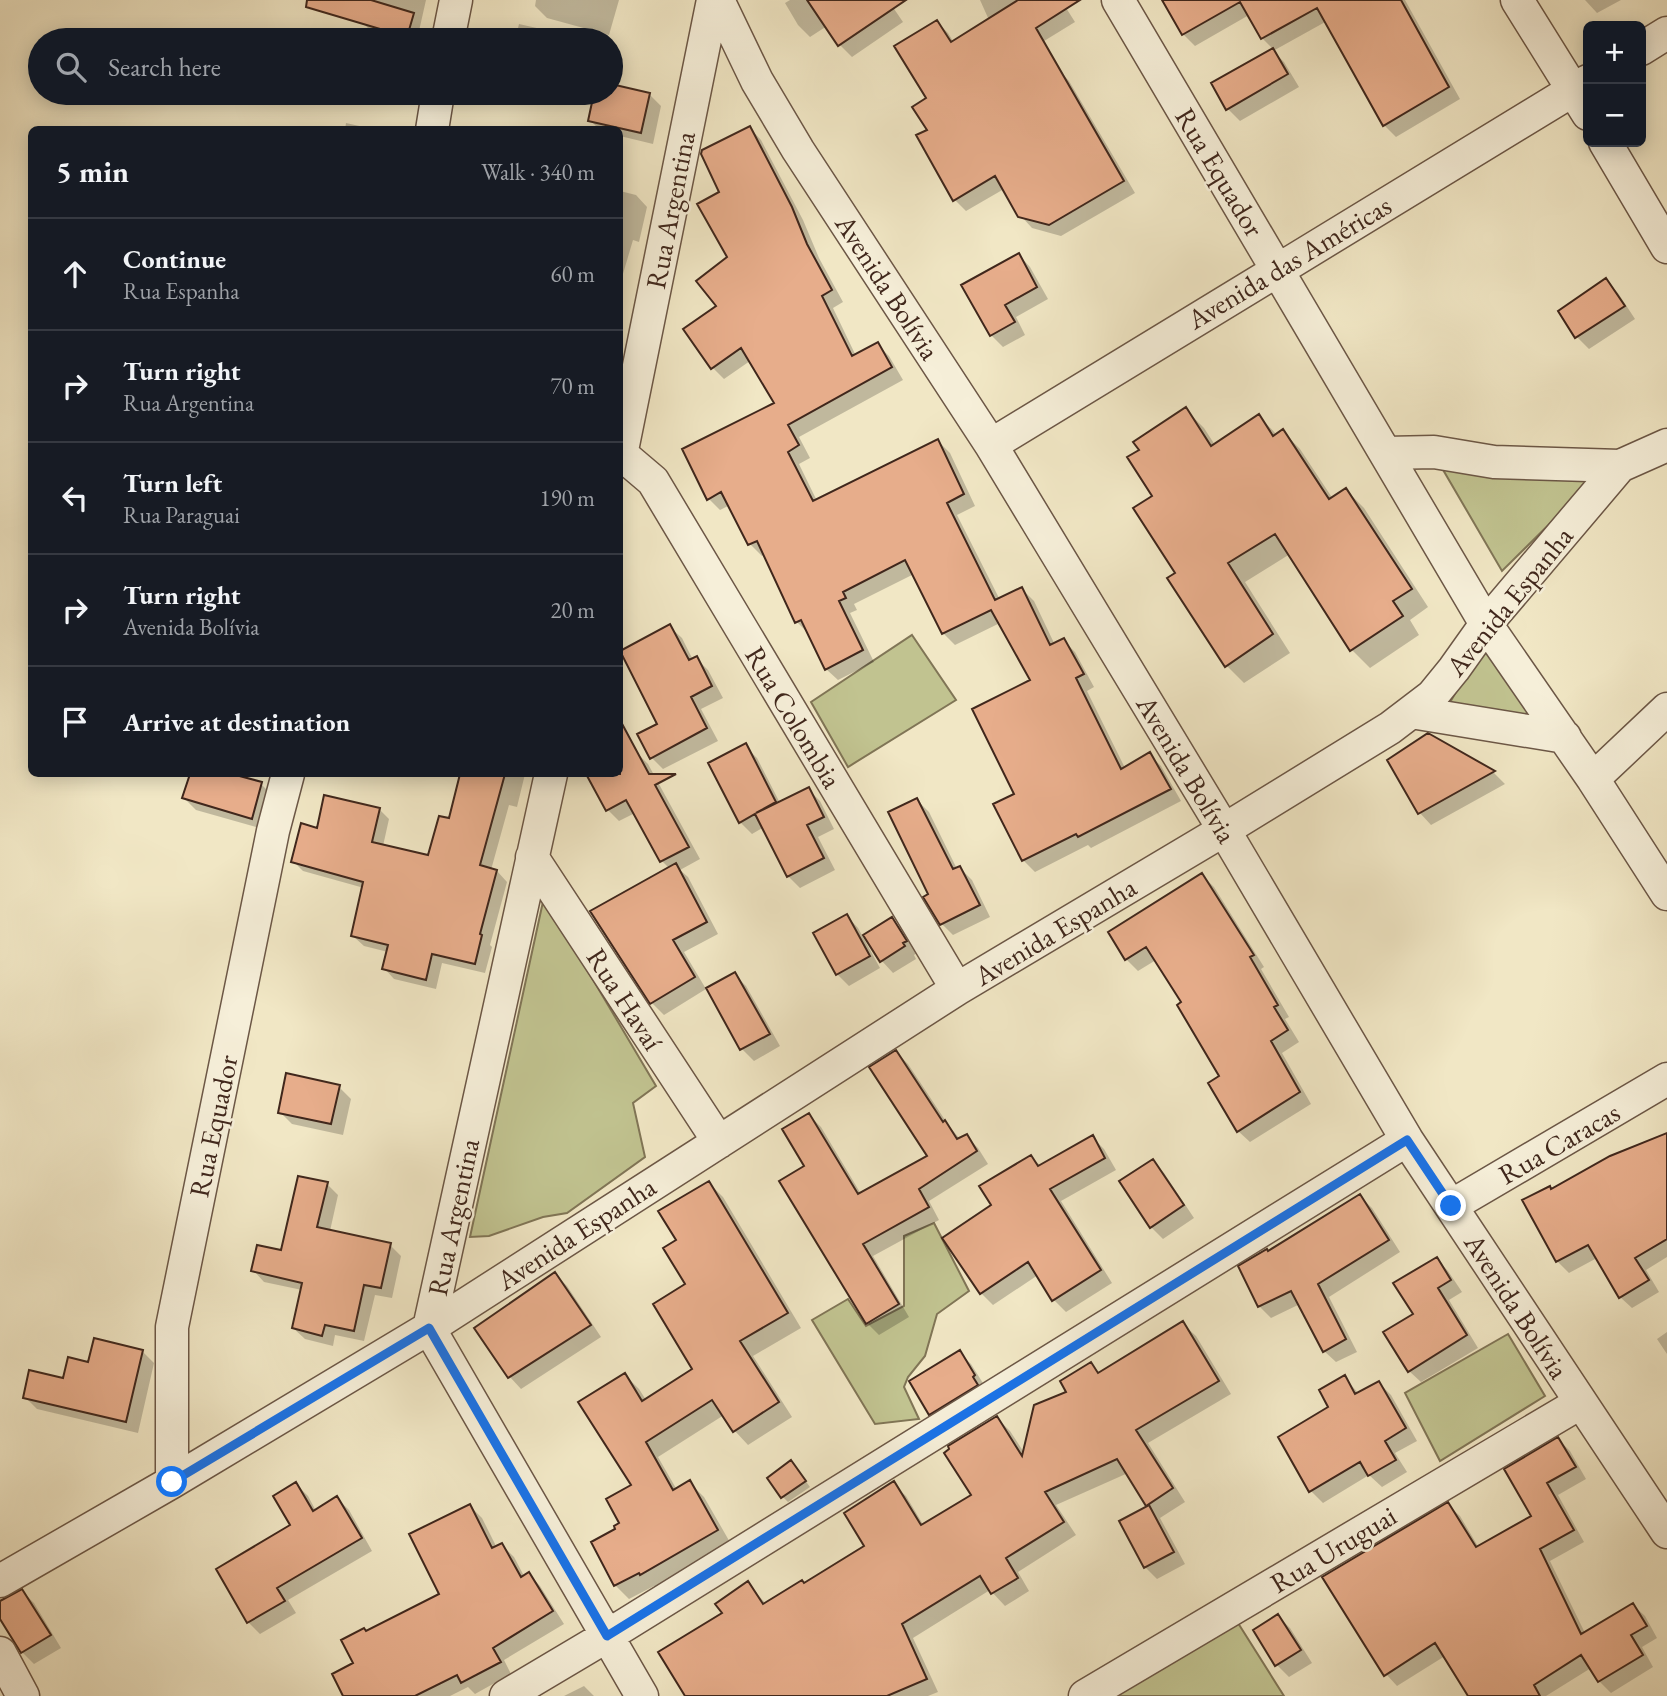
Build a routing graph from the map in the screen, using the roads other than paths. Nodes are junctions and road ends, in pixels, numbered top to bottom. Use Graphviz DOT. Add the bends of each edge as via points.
graph roads {
  1 [pos="456,0"];
  2 [pos="715,0"];
  3 [pos="1118,0"];
  4 [pos="1517,0"];
  5 [pos="450,28"];
  6 [pos="1667,33"];
  7 [pos="1646,46"];
  8 [pos="1583,94"];
  9 [pos="1583,96"];
  10 [pos="436,105"];
  11 [pos="433,126"];
  12 [pos="1608,147"];
  13 [pos="1667,247"];
  14 [pos="1278,269"];
  15 [pos="623,441"];
  16 [pos="991,445"];
  17 [pos="1667,445"];
  18 [pos="1386,453"];
  19 [pos="623,457"];
  20 [pos="1620,466"];
  21 [pos="1486,624"];
  22 [pos="1667,709"];
  23 [pos="1411,712"];
  24 [pos="1565,737"];
  25 [pos="287,777"];
  26 [pos="550,777"];
  27 [pos="1593,779"];
  28 [pos="1224,830"];
  29 [pos="532,857"];
  30 [pos="1667,894"];
  31 [pos="957,989"];
  32 [pos="1667,1079"];
  33 [pos="1407,1140"];
  34 [pos="719,1142"];
  35 [pos="1451,1206"];
  36 [pos="429,1328"];
  37 [pos="1580,1403"];
  38 [pos="172,1482"];
  39 [pos="1667,1532"];
  40 [pos="0,1581"];
  41 [pos="607,1636"];
  42 [pos="0,1653"];
  43 [pos="23,1696"];
  44 [pos="506,1696"];
  45 [pos="642,1696"];
  46 [pos="1085,1696"];
  1 -- 5 [label="street"];
  2 -- 15 [label="street, Rua Argentina"];
  2 -- 16 [label="street, Avenida Bolívia" via="798,150"];
  3 -- 14 [label="street, Rua Equador"];
  4 -- 8 [label="street"];
  6 -- 7 [label="street"];
  9 -- 14 [label="street, Avenida das Américas"];
  10 -- 11 [label="street"];
  12 -- 13 [label="street"];
  14 -- 16 [label="street, Avenida das Américas"];
  14 -- 18 [label="street, Rua Equador"];
  16 -- 28 [label="street, Avenida Bolívia"];
  17 -- 20 [label="street"];
  18 -- 20 [label="street" via="1434,452 1494,461"];
  18 -- 21 [label="street, Rua Equador"];
  19 -- 31 [label="street, Rua Colombia" via="653,481"];
  20 -- 21 [label="street, Avenida Espanha"];
  21 -- 23 [label="street, Avenida Espanha" via="1432,696"];
  21 -- 24 [label="street, Rua Equador"];
  22 -- 27 [label="street"];
  23 -- 24 [label="street"];
  23 -- 28 [label="street, Avenida Espanha"];
  24 -- 27 [label="street, Rua Equador"];
  25 -- 38 [label="street, Rua Equador" via="172,1327"];
  26 -- 29 [label="street, Rua Argentina"];
  27 -- 30 [label="street"];
  28 -- 31 [label="street, Avenida Espanha"];
  28 -- 33 [label="street, Avenida Bolívia"];
  29 -- 34 [label="street, Rua Havaí"];
  29 -- 36 [label="street, Rua Argentina"];
  31 -- 34 [label="street, Avenida Espanha"];
  32 -- 35 [label="street, Rua Caracas"];
  33 -- 35 [label="street, Avenida Bolívia"];
  33 -- 41 [label="street"];
  34 -- 36 [label="street, Avenida Espanha"];
  35 -- 37 [label="street, Avenida Bolívia"];
  36 -- 38 [label="street, Avenida Espanha"];
  36 -- 41 [label="street, Rua Argentina"];
  37 -- 39 [label="street, Avenida Bolívia"];
  37 -- 46 [label="street, Rua Uruguai"];
  38 -- 40 [label="street, Avenida Espanha"];
  41 -- 44 [label="street"];
  41 -- 45 [label="street, Rua Argentina"];
  42 -- 43 [label="street"];
}
